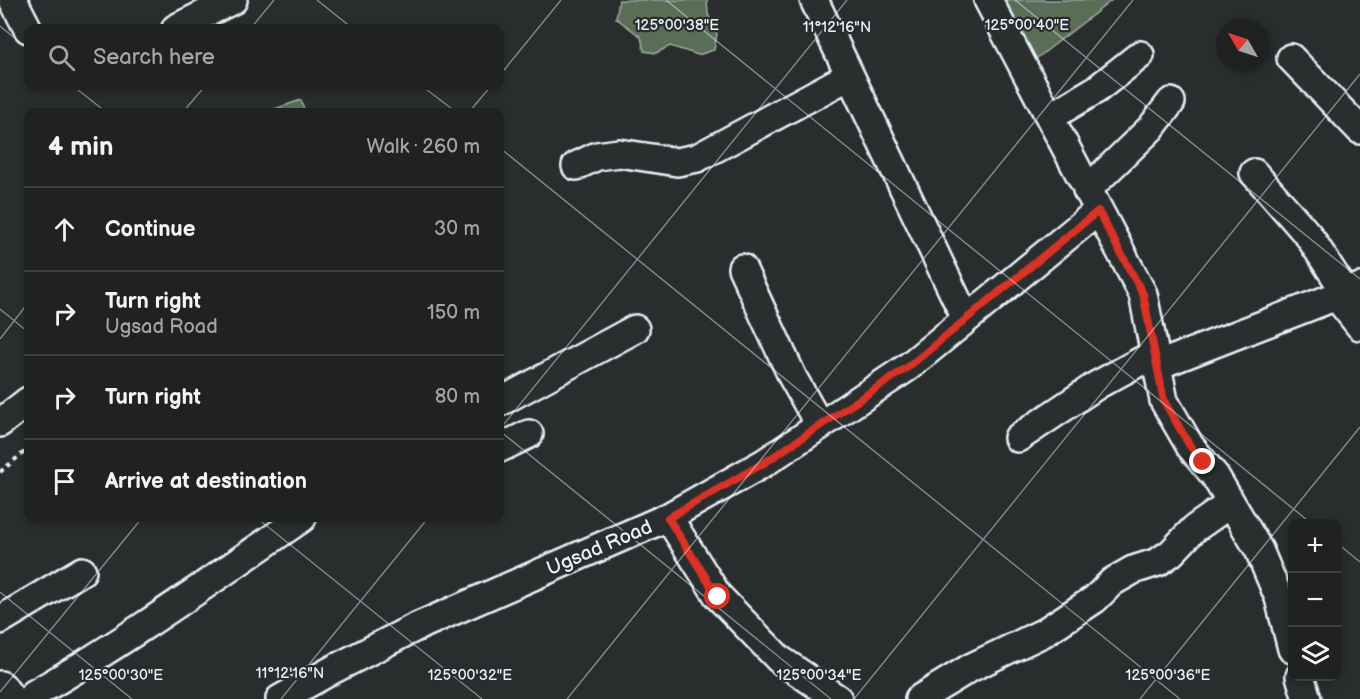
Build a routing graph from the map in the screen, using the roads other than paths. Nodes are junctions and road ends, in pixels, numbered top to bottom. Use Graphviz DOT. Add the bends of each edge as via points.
graph roads {
  1 [pos="13,0"];
  2 [pos="234,0"];
  3 [pos="814,0"];
  4 [pos="988,0"];
  5 [pos="25,24"];
  6 [pos="184,24"];
  7 [pos="1140,55"];
  8 [pos="1291,58"];
  9 [pos="849,76"];
  10 [pos="1171,102"];
  11 [pos="1050,117"];
  12 [pos="1360,130"];
  13 [pos="576,166"];
  14 [pos="1254,173"];
  15 [pos="1093,200"];
  16 [pos="742,268"];
  17 [pos="1348,292"];
  18 [pos="966,319"];
  19 [pos="1360,326"];
  20 [pos="635,329"];
  21 [pos="1155,360"];
  22 [pos="504,400"];
  23 [pos="24,404"];
  24 [pos="0,423"];
  25 [pos="820,426"];
  26 [pos="529,434"];
  27 [pos="1018,438"];
  28 [pos="504,446"];
  29 [pos="1231,503"];
  30 [pos="668,518"];
  31 [pos="296,522"];
  32 [pos="82,571"];
  33 [pos="0,620"];
  34 [pos="1288,631"];
  35 [pos="1302,681"];
  36 [pos="0,688"];
  37 [pos="8,699"];
  38 [pos="30,699"];
  39 [pos="280,699"];
  40 [pos="838,699"];
  41 [pos="919,699"];
  42 [pos="1307,699"];
  1 -- 5 [label="street"];
  2 -- 6 [label="street"];
  3 -- 9 [label="street"];
  4 -- 11 [label="street"];
  7 -- 11 [label="street" via="1096,89"];
  8 -- 12 [label="street"];
  9 -- 13 [label="street" via="697,158 677,162 620,153 597,156"];
  9 -- 18 [label="street"];
  10 -- 15 [label="street, Ugsad Road"];
  11 -- 15 [label="street"];
  14 -- 17 [label="street" via="1309,236"];
  15 -- 18 [label="street, Ugsad Road"];
  15 -- 21 [label="street" via="1143,294"];
  16 -- 25 [label="street"];
  17 -- 19 [label="street"];
  17 -- 21 [label="street"];
  18 -- 25 [label="street, Ugsad Road" via="908,367"];
  20 -- 22 [label="street"];
  21 -- 27 [label="street" via="1097,385"];
  21 -- 29 [label="street" via="1164,401"];
  23 -- 24 [label="street"];
  25 -- 30 [label="street, Ugsad Road"];
  26 -- 28 [label="street"];
  29 -- 34 [label="street" via="1268,570"];
  29 -- 41 [label="street" via="1194,529 1158,562 1112,582 1095,599 1043,633 970,668"];
  30 -- 39 [label="street, Ugsad Road" via="414,628"];
  30 -- 40 [label="street" via="728,609 779,659"];
  31 -- 38 [label="street" via="170,610"];
  32 -- 33 [label="street"];
  35 -- 42 [label="street"];
  36 -- 37 [label="main road"];
}
